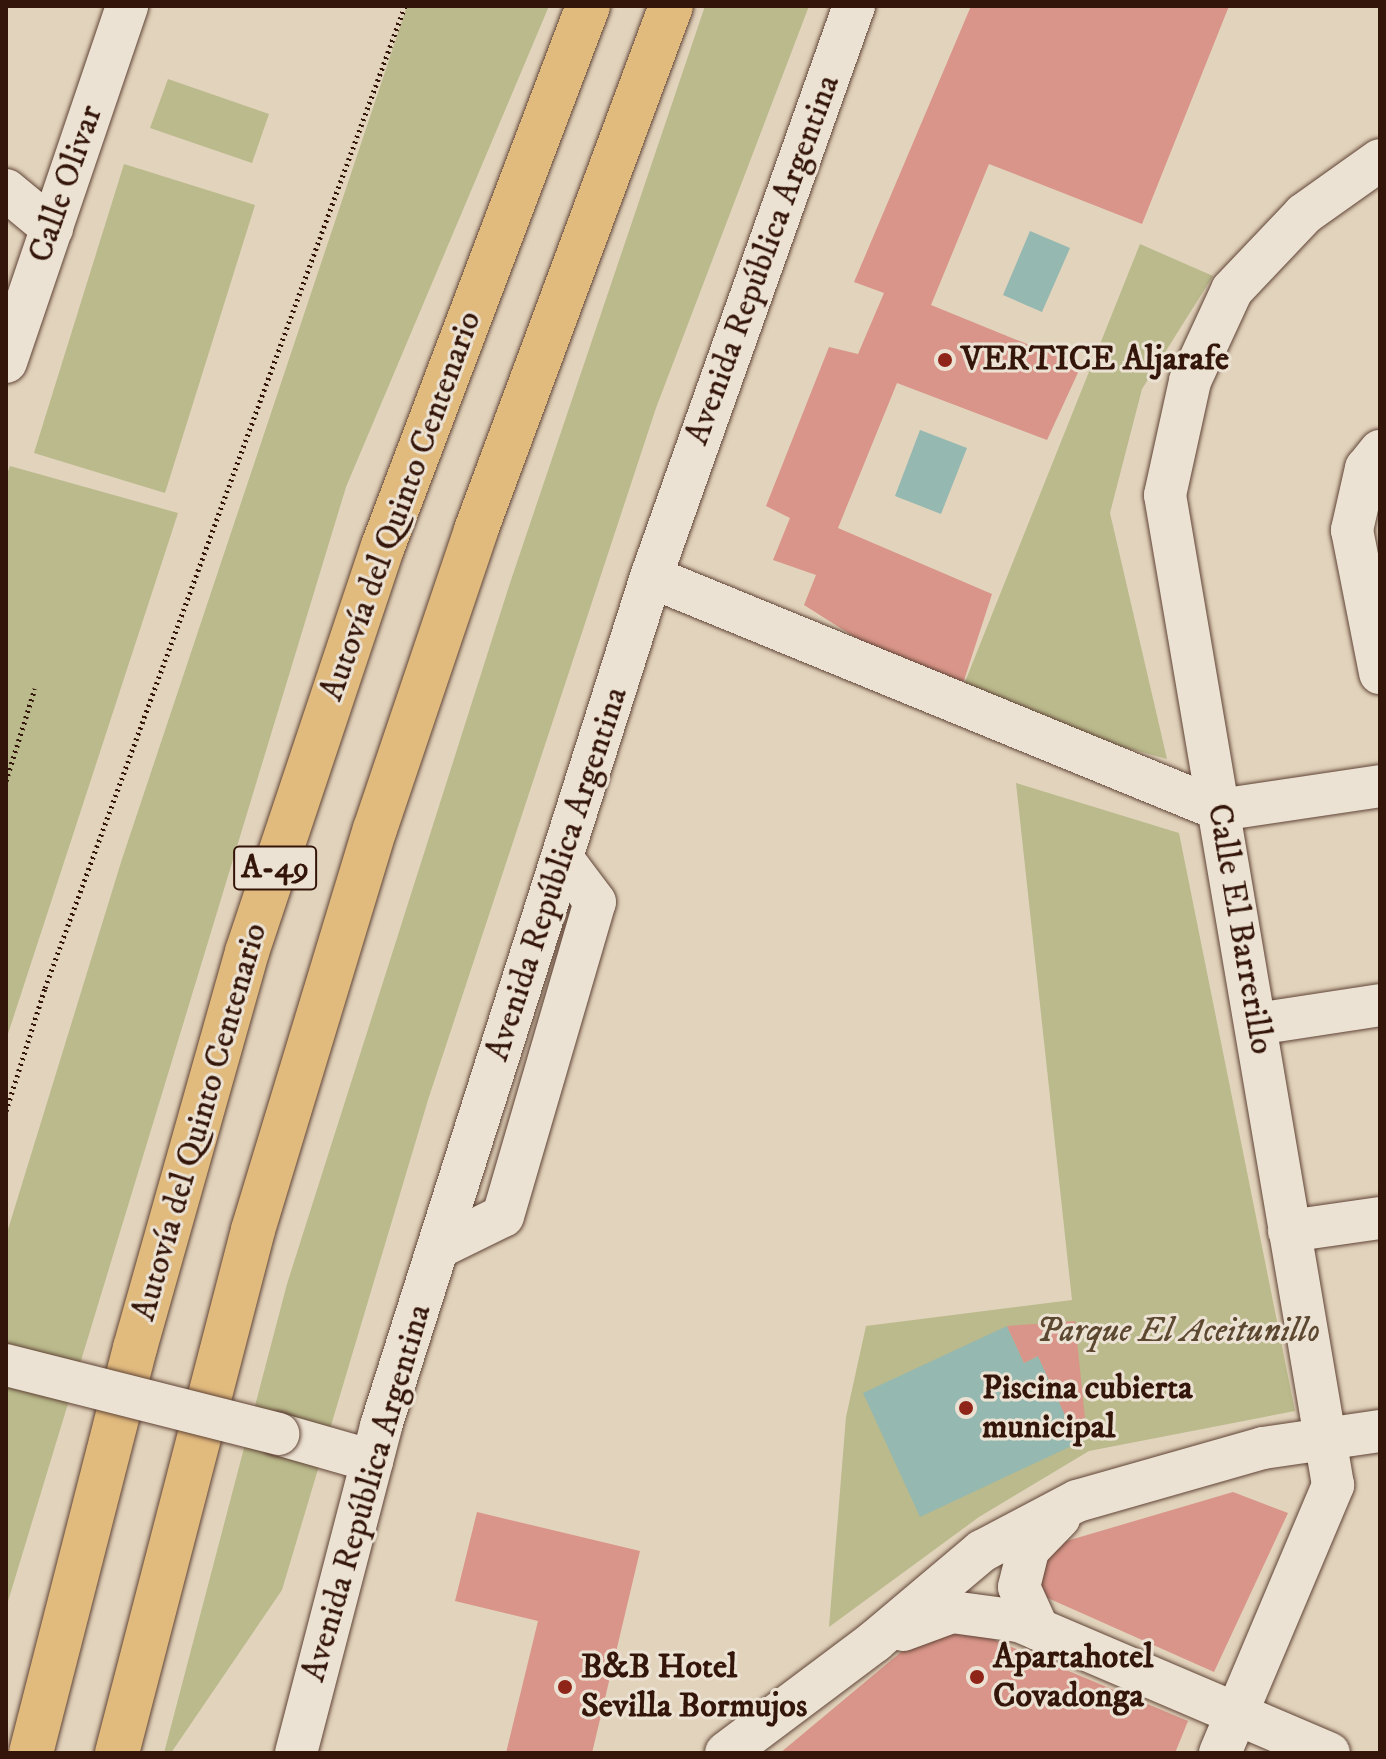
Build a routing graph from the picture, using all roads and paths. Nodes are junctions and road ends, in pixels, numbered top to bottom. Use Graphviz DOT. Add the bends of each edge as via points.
graph roads {
  1 [pos="405,6"];
  2 [pos="588,6"];
  3 [pos="671,6"];
  4 [pos="854,6"];
  5 [pos="122,8"];
  6 [pos="1380,160"];
  7 [pos="6,190"];
  8 [pos="52,228"];
  9 [pos="6,362"];
  10 [pos="1380,451"];
  11 [pos="651,577"];
  12 [pos="1380,673"];
  13 [pos="35,688"];
  14 [pos="6,781"];
  15 [pos="1380,786"];
  16 [pos="1220,810"];
  17 [pos="1380,1005"];
  18 [pos="1256,1024"];
  19 [pos="6,1111"];
  20 [pos="1380,1218"];
  21 [pos="1289,1231"];
  22 [pos="6,1365"];
  23 [pos="1380,1431"];
  24 [pos="1328,1438"];
  25 [pos="372,1461"];
  26 [pos="1077,1501"];
  27 [pos="1038,1629"];
  28 [pos="875,1641"];
  29 [pos="1238,1713"];
  30 [pos="732,1752"];
  31 [pos="31,1753"];
  32 [pos="117,1753"];
  33 [pos="296,1753"];
  34 [pos="1220,1753"];
  35 [pos="1329,1753"];
  1 -- 19 [label="path" via="45,988"];
  2 -- 31 [label="highway, Autovía del Quinto Centenario / A-49" via="383,546 247,952 135,1348"];
  3 -- 32 [label="highway, A-49" via="476,530 375,829 253,1230"];
  4 -- 11 [label="street, Avenida República Argentina"];
  5 -- 8 [label="street, Calle Olivar"];
  6 -- 16 [label="street, Calle El Barrerillo" via="1304,214 1232,290 1190,381 1165,495"];
  7 -- 8 [label="street"];
  8 -- 9 [label="street, Calle Olivar"];
  10 -- 12 [label="street" via="1366,468 1352,530"];
  11 -- 16 [label="street"];
  11 -- 25 [label="street, Avenida República Argentina"];
  13 -- 14 [label="path"];
  15 -- 16 [label="street"];
  16 -- 18 [label="street, Calle El Barrerillo"];
  17 -- 18 [label="street"];
  18 -- 21 [label="street, Calle El Barrerillo"];
  20 -- 21 [label="street"];
  21 -- 24 [label="street, Calle El Barrerillo"];
  22 -- 25 [label="street, bridge"];
  23 -- 24 [label="street"];
  24 -- 26 [label="street" via="1263,1448"];
  24 -- 29 [label="street, Calle El Barrerillo" via="1333,1485"];
  25 -- 33 [label="street, Avenida República Argentina"];
  26 -- 27 [label="street" via="1028,1550 1019,1587"];
  26 -- 28 [label="street" via="982,1551"];
  27 -- 28 [label="street" via="1019,1621 952,1612"];
  27 -- 29 [label="street"];
  28 -- 30 [label="street"];
  29 -- 34 [label="street, Calle El Barrerillo"];
  29 -- 35 [label="street"];
}
